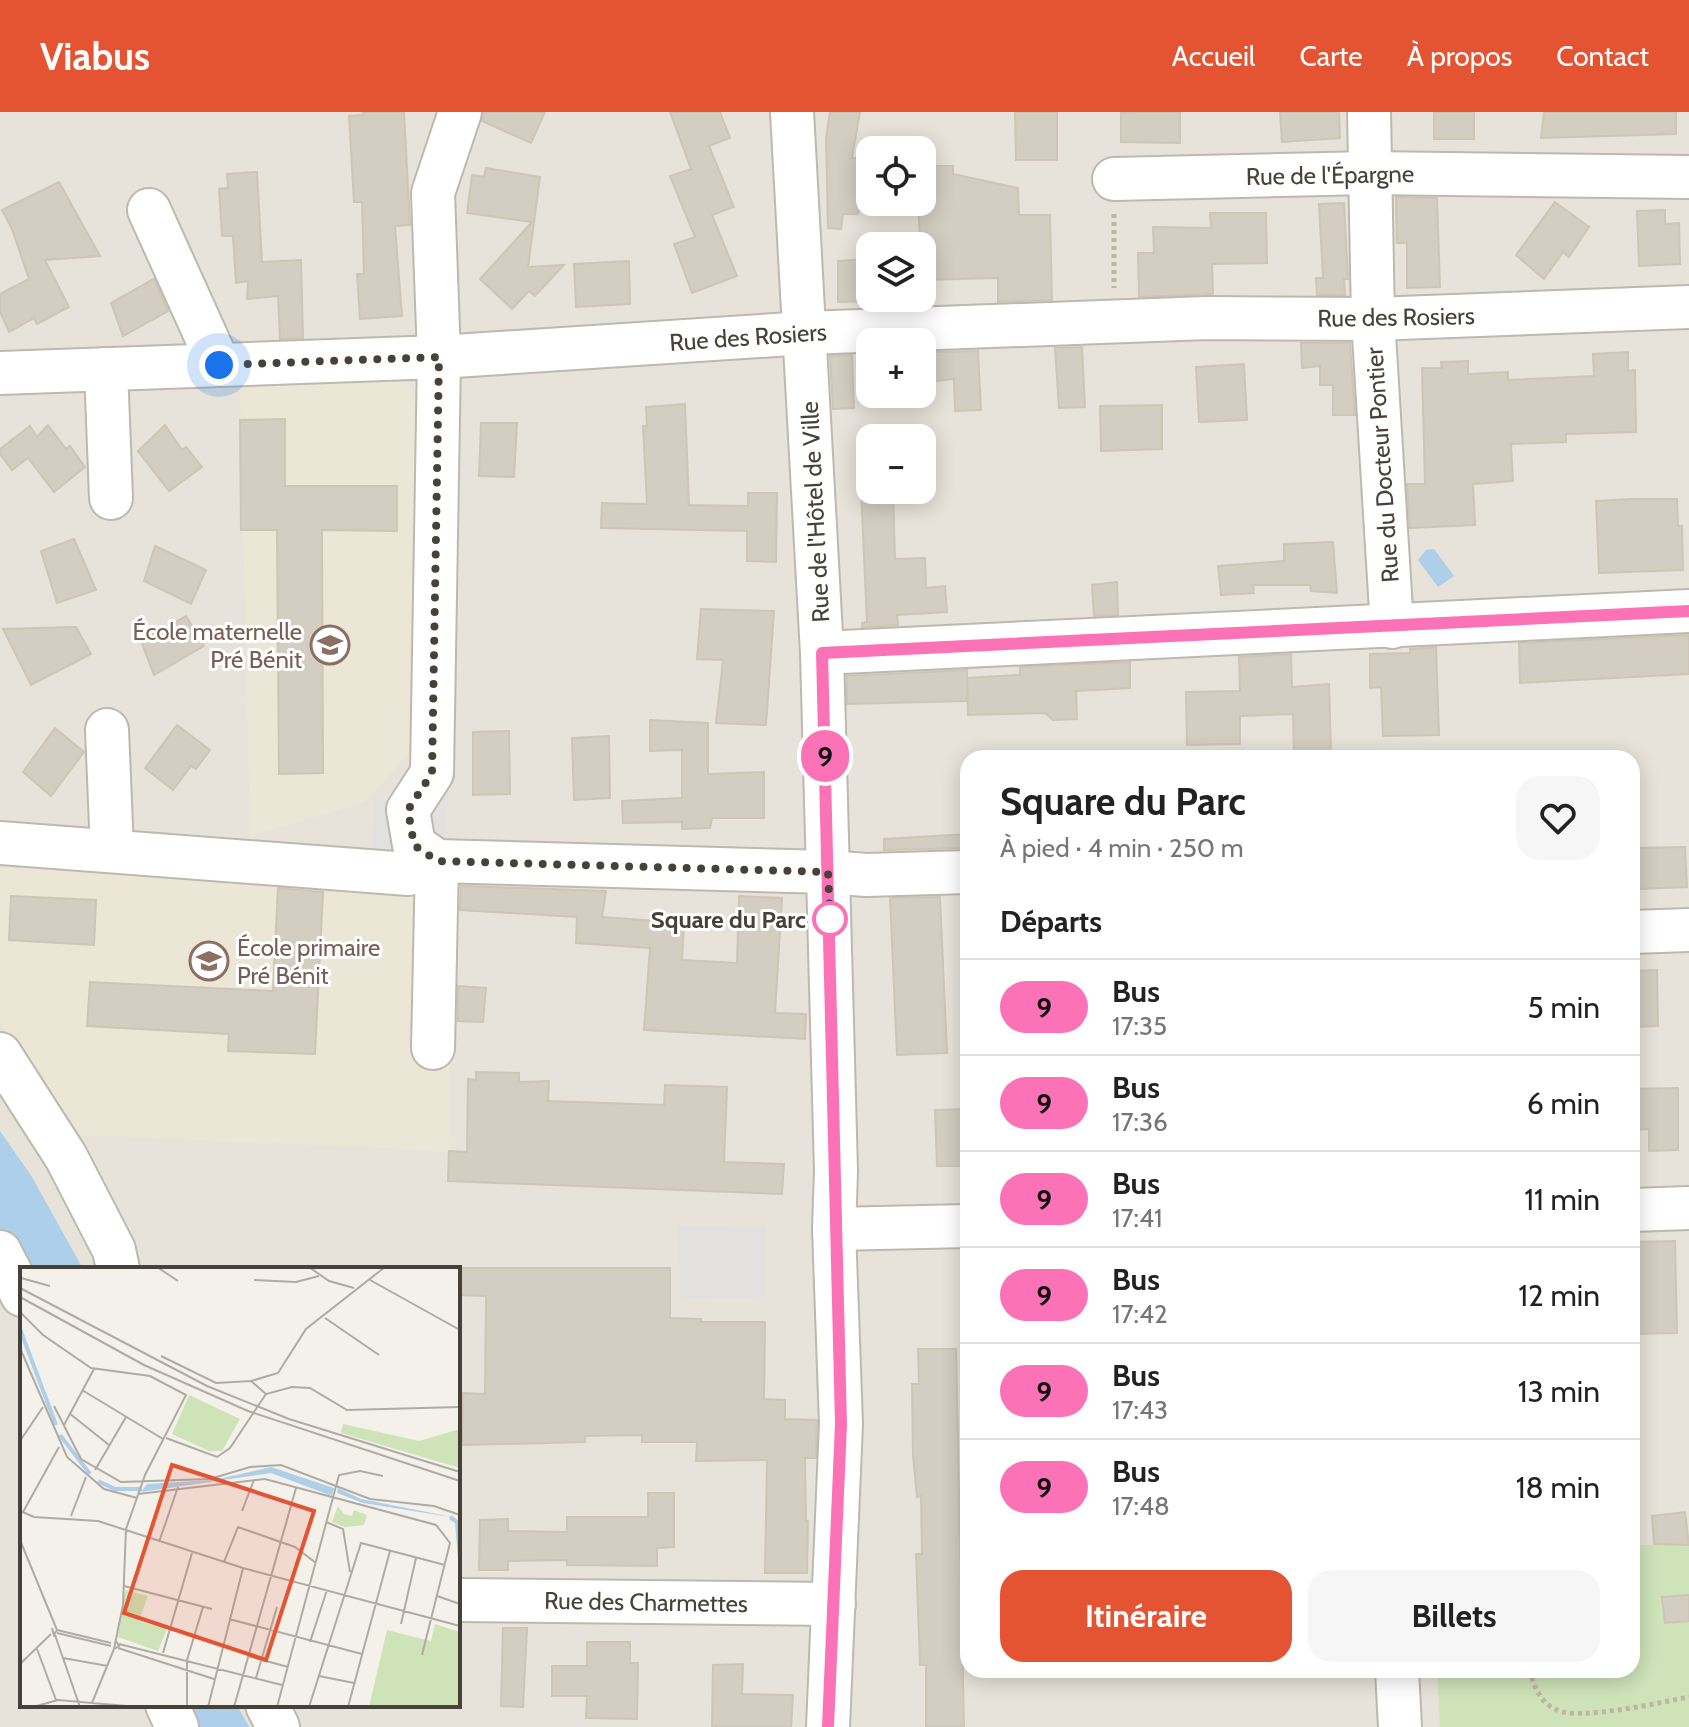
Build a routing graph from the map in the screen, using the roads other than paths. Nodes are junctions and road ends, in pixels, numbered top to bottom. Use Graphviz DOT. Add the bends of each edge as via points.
graph roads {
  1 [pos="460,112"];
  2 [pos="792,112"];
  3 [pos="1369,112"];
  4 [pos="1369,173"];
  5 [pos="1689,177"];
  6 [pos="1114,179"];
  7 [pos="149,210"];
  8 [pos="1689,307"];
  9 [pos="1373,319"];
  10 [pos="806,333"];
  11 [pos="439,357"];
  12 [pos="219,365"];
  13 [pos="106,369"];
  14 [pos="0,373"];
  15 [pos="111,498"];
  16 [pos="1689,611"];
  17 [pos="1392,627"];
  18 [pos="822,653"];
  19 [pos="107,730"];
  20 [pos="0,843"];
  21 [pos="112,850"];
  22 [pos="437,861"];
  23 [pos="828,872"];
  24 [pos="960,872"];
  25 [pos="1689,930"];
  26 [pos="1640,932"];
  27 [pos="433,1048"];
  28 [pos="0,1054"];
  29 [pos="1689,1208"];
  30 [pos="1640,1210"];
  31 [pos="960,1226"];
  32 [pos="834,1229"];
  33 [pos="0,1252"];
  34 [pos="118,1267"];
  35 [pos="20,1291"];
  36 [pos="460,1600"];
  37 [pos="834,1604"];
  38 [pos="1397,1678"];
  39 [pos="168,1707"];
  40 [pos="268,1707"];
  41 [pos="177,1727"];
  42 [pos="278,1727"];
  43 [pos="828,1727"];
  44 [pos="1400,1727"];
  1 -- 11 [label="street" via="433,193"];
  2 -- 10 [label="street, Rue de l'Hôtel de Ville"];
  3 -- 4 [label="street, Rue du Docteur Pontier"];
  4 -- 5 [label="street, Rue de l'Épargne"];
  4 -- 6 [label="street, Rue de l'Épargne"];
  4 -- 9 [label="street, Rue du Docteur Pontier"];
  7 -- 12 [label="street"];
  8 -- 9 [label="street, Rue des Rosiers"];
  9 -- 10 [label="street, Rue des Rosiers" via="1207,318"];
  9 -- 17 [label="street, Rue du Docteur Pontier"];
  10 -- 11 [label="street, Rue des Rosiers"];
  10 -- 18 [label="street, Rue de l'Hôtel de Ville"];
  11 -- 12 [label="street, Rue des Rosiers"];
  11 -- 22 [label="street" via="432,773 408,810 414,845"];
  12 -- 13 [label="street, Rue des Rosiers"];
  13 -- 14 [label="street, Rue des Rosiers"];
  13 -- 15 [label="street"];
  16 -- 17 [label="street"];
  17 -- 18 [label="street"];
  18 -- 23 [label="street, Rue de l'Hôtel de Ville"];
  19 -- 21 [label="street"];
  20 -- 21 [label="street"];
  21 -- 22 [label="street" via="408,874"];
  22 -- 23 [label="street"];
  22 -- 27 [label="street"];
  23 -- 24 [label="street"];
  23 -- 32 [label="street, Rue de l'Hôtel de Ville"];
  25 -- 26 [label="street"];
  28 -- 34 [label="street" via="66,1157"];
  29 -- 30 [label="street"];
  31 -- 32 [label="street"];
  32 -- 37 [label="street, Rue de l'Hôtel de Ville" via="841,1424"];
  33 -- 35 [label="street"];
  36 -- 37 [label="street, Rue des Charmettes"];
  37 -- 43 [label="street, Rue de l'Hôtel de Ville"];
  38 -- 44 [label="street"];
  39 -- 41 [label="street"];
  40 -- 42 [label="street"];
}
